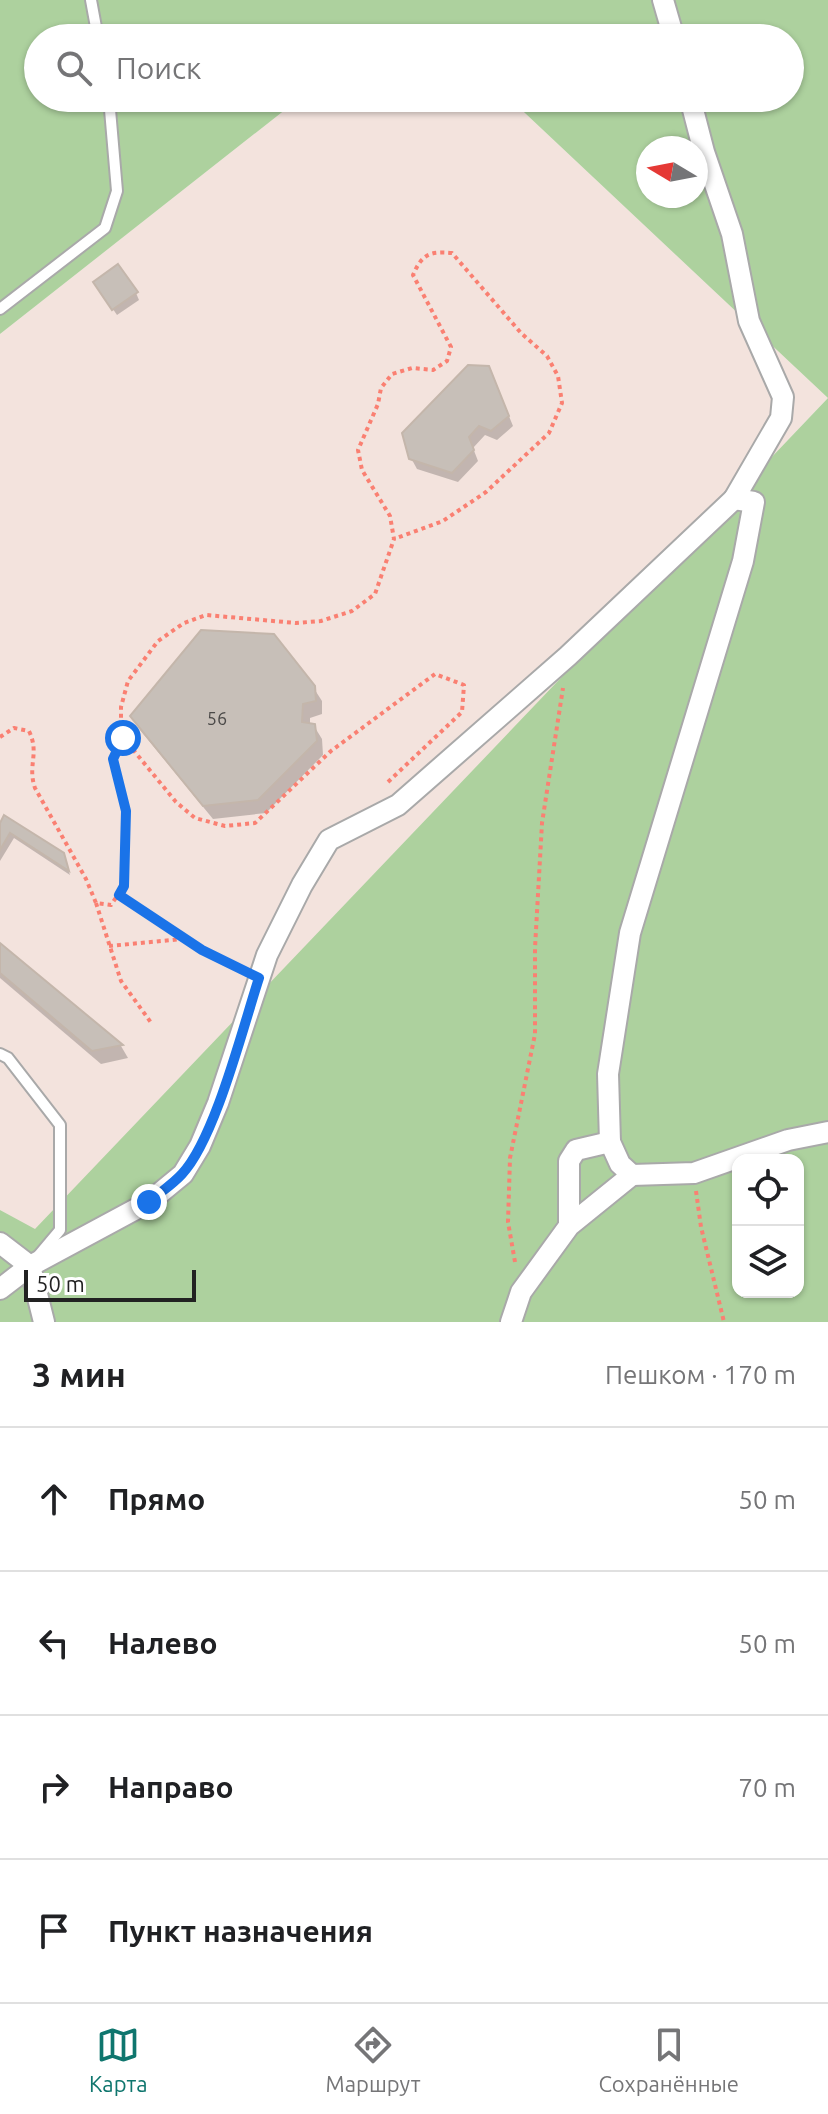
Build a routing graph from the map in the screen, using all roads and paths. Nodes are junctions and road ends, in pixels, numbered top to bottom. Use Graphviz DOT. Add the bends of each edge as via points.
graph roads {
  1 [pos="91,0"];
  2 [pos="663,0"];
  3 [pos="95,24"];
  4 [pos="670,24"];
  5 [pos="110,112"];
  6 [pos="694,112"];
  7 [pos="0,309"];
  8 [pos="734,499"];
  9 [pos="394,539"];
  10 [pos="568,656"];
  11 [pos="0,737"];
  12 [pos="143,761"];
  13 [pos="383,787"];
  14 [pos="119,895"];
  15 [pos="96,903"];
  16 [pos="185,939"];
  17 [pos="109,946"];
  18 [pos="259,978"];
  19 [pos="152,1024"];
  20 [pos="3,1054"];
  21 [pos="828,1132"];
  22 [pos="610,1142"];
  23 [pos="694,1173"];
  24 [pos="632,1175"];
  25 [pos="569,1226"];
  26 [pos="0,1243"];
  27 [pos="30,1266"];
  28 [pos="0,1289"];
  29 [pos="521,1292"];
  30 [pos="44,1322"];
  31 [pos="511,1322"];
  32 [pos="724,1322"];
  1 -- 3 [label="lane"];
  2 -- 4 [label="street"];
  5 -- 7 [label="lane" via="117,191 105,228"];
  6 -- 8 [label="street" via="732,234 749,321 783,397 781,418"];
  8 -- 10 [label="street"];
  8 -- 22 [label="street" via="754,502 743,561 630,933 608,1074"];
  9 -- 9 [label="path" via="390,516 362,470 358,450 381,388 392,374 412,368 433,370 447,361 451,347 413,275 419,261 435,251 452,253 547,356 558,376 562,403 549,433 486,492 443,521"];
  9 -- 12 [label="path" via="375,594 352,611 296,623 206,615 158,641 128,681 121,707 121,735"];
  10 -- 18 [label="street" via="398,805 329,840"];
  10 -- 29 [label="path" via="542,823 535,1034 510,1158 508,1222"];
  11 -- 15 [label="path" via="14,728 29,731 35,743 30,774 35,788"];
  12 -- 13 [label="path" via="195,818 225,826 255,823 331,751 435,674 464,685 462,712"];
  12 -- 14 [label="path" via="123,738 113,759 126,811 124,886"];
  14 -- 15 [label="path" via="111,905"];
  14 -- 16 [label="path"];
  15 -- 17 [label="path"];
  16 -- 17 [label="path"];
  16 -- 18 [label="path"];
  17 -- 19 [label="path" via="121,981"];
  18 -- 27 [label="street" via="218,1103 183,1174 149,1202"];
  20 -- 27 [label="lane" via="60,1125 60,1230"];
  21 -- 23 [label="street" via="788,1140"];
  22 -- 24 [label="street"];
  22 -- 25 [label="street" via="576,1150 569,1161"];
  23 -- 24 [label="street"];
  23 -- 32 [label="path"];
  24 -- 25 [label="street"];
  25 -- 29 [label="street"];
  26 -- 27 [label="street"];
  27 -- 28 [label="street"];
  27 -- 30 [label="street"];
  29 -- 31 [label="street"];
}
